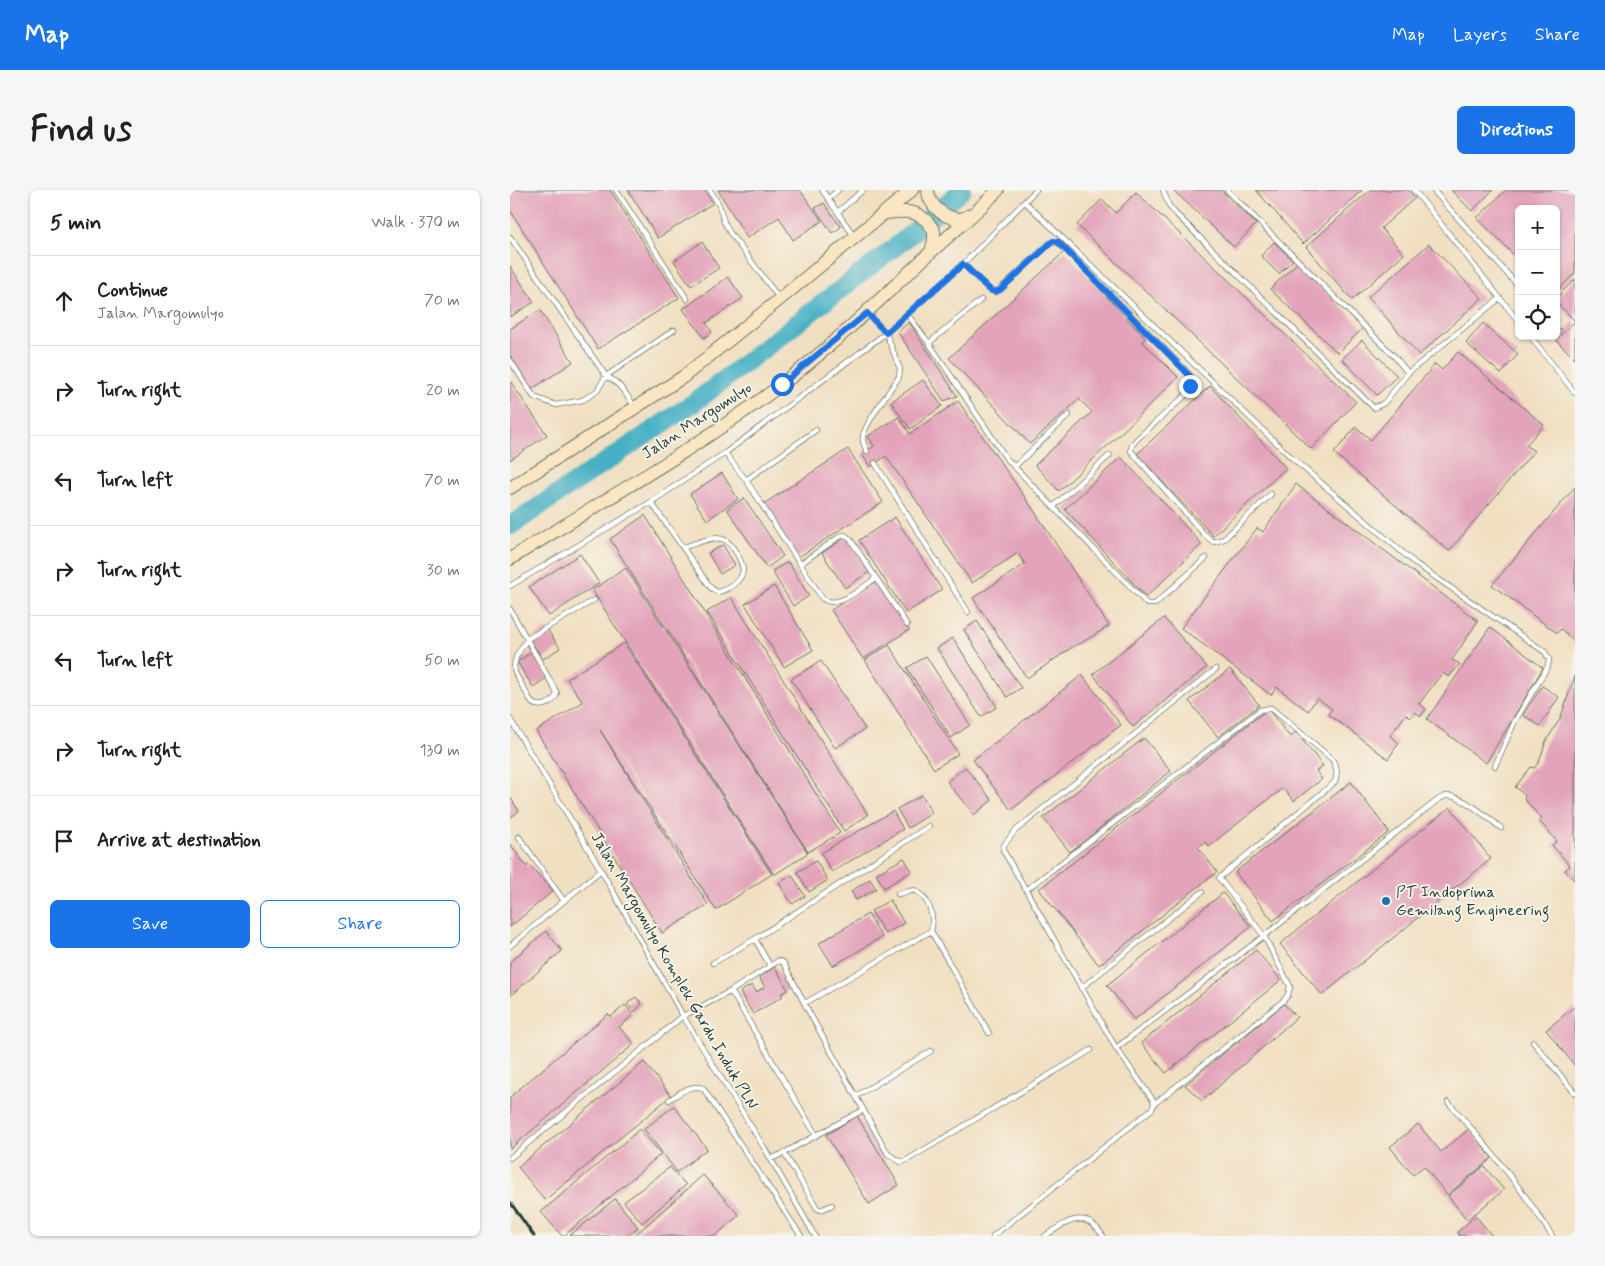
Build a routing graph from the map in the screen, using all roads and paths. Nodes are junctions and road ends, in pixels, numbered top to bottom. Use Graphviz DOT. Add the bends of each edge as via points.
graph roads {
  1 [pos="616,190"];
  2 [pos="710,190"];
  3 [pos="822,190"];
  4 [pos="838,190"];
  5 [pos="862,190"];
  6 [pos="912,190"];
  7 [pos="998,190"];
  8 [pos="1036,190"];
  9 [pos="1162,190"];
  10 [pos="1227,190"];
  11 [pos="1414,190"];
  12 [pos="1433,190"];
  13 [pos="928,191"];
  14 [pos="828,199"];
  15 [pos="1026,202"];
  16 [pos="838,212"];
  17 [pos="886,213"];
  18 [pos="975,214"];
  19 [pos="854,236"];
  20 [pos="510,237"];
  21 [pos="933,246"];
  22 [pos="963,264"];
  23 [pos="1515,283"];
  24 [pos="1500,298"];
  25 [pos="687,299"];
  26 [pos="780,299"];
  27 [pos="981,300"];
  28 [pos="867,313"];
  29 [pos="907,314"];
  30 [pos="1515,317"];
  31 [pos="674,330"];
  32 [pos="886,333"];
  33 [pos="1533,340"];
  34 [pos="929,343"];
  35 [pos="510,360"];
  36 [pos="1408,373"];
  37 [pos="606,376"];
  38 [pos="1575,393"];
  39 [pos="635,408"];
  40 [pos="1068,415"];
  41 [pos="816,430"];
  42 [pos="867,450"];
  43 [pos="725,453"];
  44 [pos="1110,456"];
  45 [pos="875,463"];
  46 [pos="1014,467"];
  47 [pos="746,480"];
  48 [pos="510,488"];
  49 [pos="1271,494"];
  50 [pos="651,502"];
  51 [pos="1053,507"];
  52 [pos="684,547"];
  53 [pos="1206,558"];
  54 [pos="510,559"];
  55 [pos="800,564"];
  56 [pos="876,578"];
  57 [pos="510,586"];
  58 [pos="594,600"];
  59 [pos="510,609"];
  60 [pos="968,612"];
  61 [pos="907,625"];
  62 [pos="527,638"];
  63 [pos="1216,670"];
  64 [pos="510,719"];
  65 [pos="1495,766"];
  66 [pos="929,826"];
  67 [pos="1501,828"];
  68 [pos="519,837"];
  69 [pos="601,870"];
  70 [pos="1026,890"];
  71 [pos="1202,892"];
  72 [pos="898,894"];
  73 [pos="564,901"];
  74 [pos="932,932"];
  75 [pos="1264,936"];
  76 [pos="755,939"];
  77 [pos="510,946"];
  78 [pos="713,963"];
  79 [pos="770,966"];
  80 [pos="1081,988"];
  81 [pos="731,991"];
  82 [pos="805,1003"];
  83 [pos="684,1016"];
  84 [pos="989,1033"];
  85 [pos="1533,1042"];
  86 [pos="1116,1048"];
  87 [pos="1091,1050"];
  88 [pos="931,1051"];
  89 [pos="1575,1093"];
  90 [pos="856,1096"];
  91 [pos="669,1100"];
  92 [pos="1448,1102"];
  93 [pos="1154,1104"];
  94 [pos="863,1110"];
  95 [pos="816,1135"];
  96 [pos="784,1153"];
  97 [pos="510,1158"];
  98 [pos="771,1159"];
  99 [pos="832,1205"];
  100 [pos="801,1236"];
  101 [pos="815,1236"];
  102 [pos="993,1236"];
  103 [pos="1045,1236"];
  104 [pos="1103,1236"];
  105 [pos="1552,1236"];
  1 -- 25 [label="lane"];
  2 -- 26 [label="lane" via="730,233"];
  3 -- 14 [label="lane"];
  4 -- 14 [label="lane"];
  5 -- 16 [label="lane"];
  6 -- 17 [label="main road"];
  7 -- 18 [label="main road, Jalan Margomulyo"];
  8 -- 15 [label="lane"];
  9 -- 36 [label="lane" via="1174,212 1370,406 1374,408 1384,403"];
  10 -- 36 [label="lane"];
  11 -- 24 [label="lane"];
  12 -- 23 [label="lane"];
  13 -- 18 [label="main road" via="930,201 946,216 958,219"];
  14 -- 16 [label="lane"];
  15 -- 22 [label="lane"];
  15 -- 65 [label="lane" via="1292,458 1416,564 1546,652 1548,666 1515,721"];
  16 -- 19 [label="lane"];
  17 -- 19 [label="main road"];
  17 -- 21 [label="main road" via="915,212 934,231"];
  18 -- 21 [label="main road, Jalan Margomulyo"];
  19 -- 26 [label="main road"];
  20 -- 37 [label="lane"];
  21 -- 28 [label="main road, Jalan Margomulyo"];
  22 -- 29 [label="lane"];
  22 -- 49 [label="lane" via="995,292 1050,243 1058,242 1190,376 1186,395 1137,439 1132,451 1213,542 1224,539"];
  24 -- 30 [label="lane"];
  24 -- 36 [label="lane"];
  26 -- 39 [label="main road" via="683,378"];
  27 -- 34 [label="lane"];
  28 -- 32 [label="lane"];
  28 -- 54 [label="main road, Jalan Margomulyo" via="782,384 719,429"];
  29 -- 32 [label="lane"];
  29 -- 34 [label="lane"];
  31 -- 37 [label="lane"];
  32 -- 42 [label="lane" via="900,369 899,377 862,436"];
  32 -- 43 [label="lane"];
  33 -- 38 [label="lane"];
  34 -- 46 [label="lane"];
  35 -- 37 [label="lane" via="534,397 556,405 584,400 597,391"];
  37 -- 39 [label="lane" via="624,390"];
  39 -- 48 [label="main road"];
  40 -- 46 [label="lane"];
  41 -- 47 [label="lane"];
  43 -- 47 [label="lane"];
  43 -- 50 [label="lane"];
  44 -- 51 [label="lane"];
  45 -- 60 [label="lane"];
  46 -- 51 [label="lane"];
  47 -- 55 [label="lane"];
  50 -- 52 [label="lane"];
  50 -- 57 [label="lane"];
  51 -- 53 [label="lane" via="1147,604 1156,604"];
  52 -- 52 [label="lane" via="717,592 724,591 742,574 743,566 731,544 724,539 716,538"];
  55 -- 56 [label="lane" via="827,602 844,599"];
  55 -- 56 [label="lane" via="845,535"];
  56 -- 61 [label="lane"];
  58 -- 62 [label="lane"];
  59 -- 62 [label="lane"];
  62 -- 62 [label="lane" via="557,693 554,700 540,706 532,703 514,666"];
  63 -- 70 [label="lane" via="1015,831 1003,850"];
  64 -- 69 [label="lane, Jalan Margomulyo Komplek Gardu Induk PLN"];
  66 -- 76 [label="lane"];
  67 -- 75 [label="lane" via="1455,797 1439,799"];
  68 -- 73 [label="lane"];
  69 -- 73 [label="lane"];
  69 -- 83 [label="lane, Jalan Margomulyo Komplek Gardu Induk PLN"];
  70 -- 75 [label="lane" via="1260,710 1271,708 1332,759 1337,774 1335,782 1219,878"];
  70 -- 80 [label="lane"];
  71 -- 80 [label="lane"];
  72 -- 74 [label="lane" via="914,890 920,893 934,917"];
  73 -- 77 [label="lane"];
  74 -- 82 [label="lane"];
  74 -- 84 [label="lane"];
  75 -- 86 [label="lane"];
  75 -- 93 [label="lane" via="1290,986 1288,995"];
  76 -- 78 [label="lane"];
  76 -- 79 [label="lane"];
  79 -- 81 [label="lane"];
  79 -- 82 [label="lane" via="783,962"];
  80 -- 86 [label="lane"];
  81 -- 83 [label="lane"];
  81 -- 95 [label="lane"];
  82 -- 90 [label="lane"];
  83 -- 97 [label="lane"];
  83 -- 98 [label="lane, Jalan Margomulyo Komplek Gardu Induk PLN"];
  85 -- 89 [label="lane"];
  86 -- 93 [label="lane"];
  87 -- 94 [label="lane" via="901,1162 888,1154"];
  88 -- 90 [label="lane"];
  90 -- 94 [label="lane"];
  91 -- 100 [label="lane" via="687,1089 703,1088"];
  92 -- 105 [label="lane" via="1515,1182"];
  93 -- 102 [label="lane" via="1149,1112"];
  94 -- 95 [label="lane"];
  95 -- 96 [label="lane"];
  96 -- 98 [label="lane"];
  96 -- 99 [label="lane" via="817,1208 822,1210"];
  98 -- 101 [label="lane, Jalan Margomulyo Komplek Gardu Induk PLN"];
  103 -- 104 [label="lane" via="1080,1218 1096,1226"];
}
